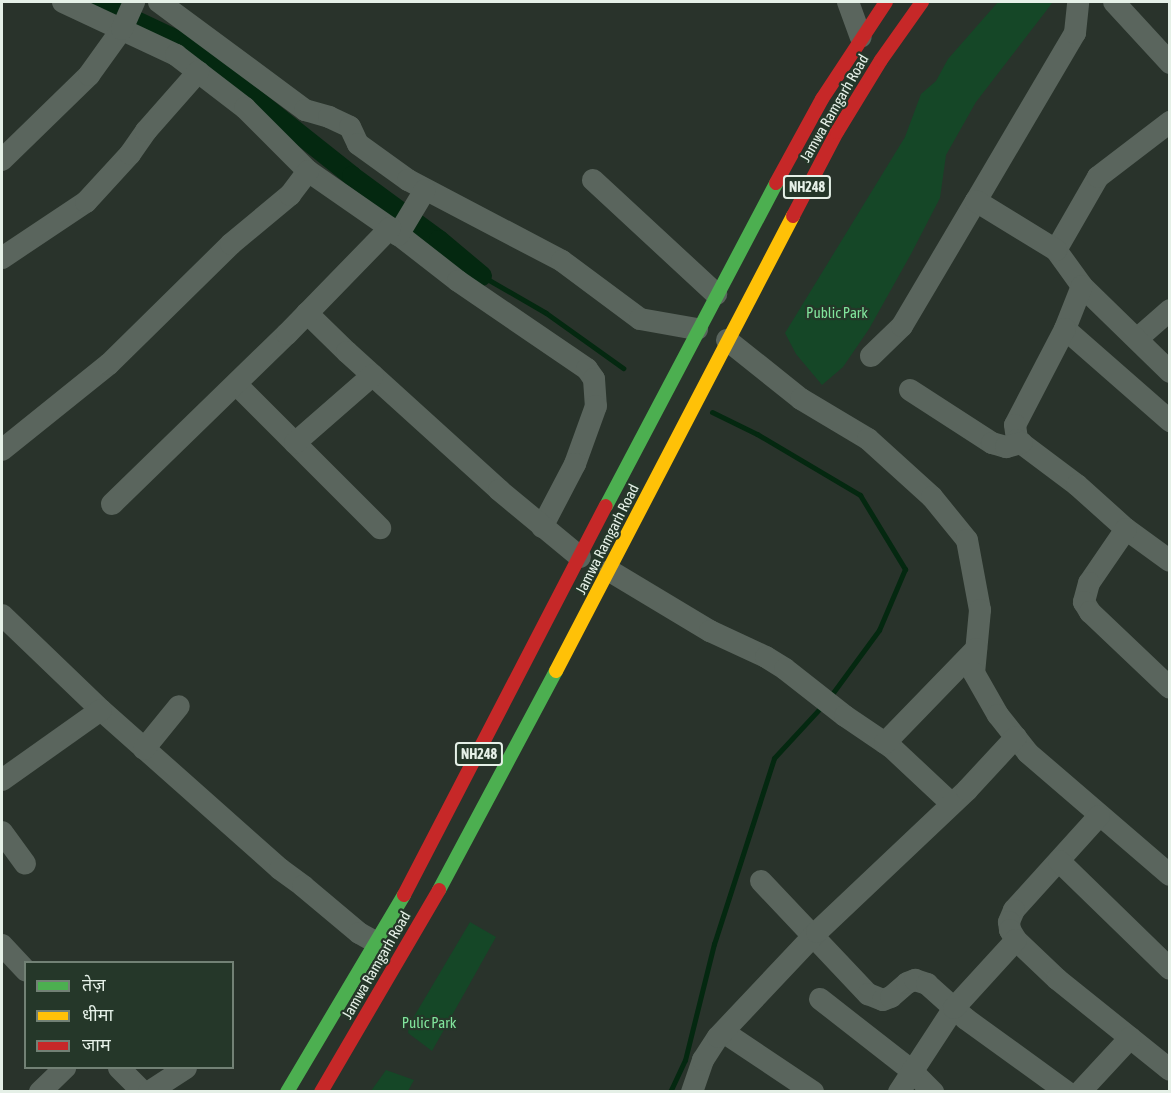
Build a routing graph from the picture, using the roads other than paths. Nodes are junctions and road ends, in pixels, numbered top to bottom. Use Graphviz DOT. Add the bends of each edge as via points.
graph roads {
  1 [pos="63,2"];
  2 [pos="159,2"];
  3 [pos="849,2"];
  4 [pos="886,2"];
  5 [pos="922,2"];
  6 [pos="1078,2"];
  7 [pos="1114,2"];
  8 [pos="127,17"];
  9 [pos="861,37"];
  10 [pos="1170,63"];
  11 [pos="198,72"];
  12 [pos="1170,122"];
  13 [pos="2,160"];
  14 [pos="308,171"];
  15 [pos="593,180"];
  16 [pos="420,197"];
  17 [pos="976,201"];
  18 [pos="396,230"];
  19 [pos="1056,250"];
  20 [pos="2,258"];
  21 [pos="1082,286"];
  22 [pos="716,294"];
  23 [pos="1170,310"];
  24 [pos="307,313"];
  25 [pos="697,329"];
  26 [pos="1065,329"];
  27 [pos="1137,339"];
  28 [pos="727,340"];
  29 [pos="871,356"];
  30 [pos="1170,372"];
  31 [pos="373,375"];
  32 [pos="236,384"];
  33 [pos="910,390"];
  34 [pos="1170,421"];
  35 [pos="295,442"];
  36 [pos="1021,443"];
  37 [pos="2,450"];
  38 [pos="112,504"];
  39 [pos="542,527"];
  40 [pos="380,528"];
  41 [pos="1126,529"];
  42 [pos="580,557"];
  43 [pos="1170,561"];
  44 [pos="610,571"];
  45 [pos="2,615"];
  46 [pos="976,649"];
  47 [pos="1170,688"];
  48 [pos="180,706"];
  49 [pos="101,710"];
  50 [pos="1016,737"];
  51 [pos="885,743"];
  52 [pos="144,749"];
  53 [pos="2,780"];
  54 [pos="952,804"];
  55 [pos="1099,816"];
  56 [pos="2,832"];
  57 [pos="1059,861"];
  58 [pos="25,864"];
  59 [pos="1170,875"];
  60 [pos="760,881"];
  61 [pos="813,937"];
  62 [pos="1016,940"];
  63 [pos="377,943"];
  64 [pos="2,945"];
  65 [pos="24,969"];
  66 [pos="1170,969"];
  67 [pos="820,999"];
  68 [pos="954,1008"];
  69 [pos="725,1033"];
  70 [pos="1130,1038"];
  71 [pos="63,1069"];
  72 [pos="120,1069"];
  73 [pos="184,1069"];
  74 [pos="1170,1070"];
  75 [pos="912,1071"];
  76 [pos="40,1092"];
  77 [pos="143,1092"];
  78 [pos="149,1092"];
  79 [pos="287,1092"];
  80 [pos="321,1092"];
  81 [pos="692,1092"];
  82 [pos="813,1092"];
  83 [pos="899,1092"];
  84 [pos="933,1092"];
  85 [pos="1067,1092"];
  86 [pos="1080,1092"];
  1 -- 8 [label="street"];
  2 -- 16 [label="street" via="305,110 350,127 357,144"];
  3 -- 9 [label="street"];
  4 -- 9 [label="highway, Jamwa Ramgarh Road / NH248"];
  5 -- 28 [label="highway, Jamwa Ramgarh Road / NH248" via="837,132"];
  6 -- 17 [label="street" via="1075,33"];
  7 -- 10 [label="street"];
  8 -- 11 [label="street"];
  8 -- 13 [label="street" via="89,75"];
  9 -- 22 [label="highway, Jamwa Ramgarh Road / NH248" via="822,99"];
  11 -- 14 [label="street" via="245,108"];
  11 -- 20 [label="street" via="86,202"];
  12 -- 19 [label="street" via="1098,177"];
  14 -- 18 [label="street"];
  14 -- 37 [label="street" via="291,195 231,244 109,363"];
  15 -- 22 [label="street"];
  16 -- 18 [label="street"];
  16 -- 25 [label="street" via="562,261 640,319"];
  17 -- 19 [label="street"];
  17 -- 29 [label="street" via="902,326"];
  18 -- 24 [label="street"];
  18 -- 39 [label="street" via="458,281 587,369 594,379 596,406 586,437"];
  19 -- 21 [label="street"];
  21 -- 26 [label="street"];
  21 -- 27 [label="street"];
  22 -- 25 [label="highway, Jamwa Ramgarh Road / NH248"];
  23 -- 27 [label="street"];
  24 -- 31 [label="street"];
  24 -- 32 [label="street"];
  25 -- 42 [label="highway, Jamwa Ramgarh Road / NH248"];
  26 -- 34 [label="street"];
  26 -- 36 [label="street" via="1015,425"];
  27 -- 30 [label="street"];
  28 -- 44 [label="highway, Jamwa Ramgarh Road / NH248"];
  28 -- 46 [label="street" via="801,399 868,439 932,497 967,540 980,610"];
  31 -- 35 [label="street"];
  31 -- 39 [label="street"];
  32 -- 35 [label="street"];
  32 -- 38 [label="street"];
  33 -- 36 [label="street" via="992,443 1006,447"];
  35 -- 40 [label="street"];
  36 -- 41 [label="street"];
  39 -- 42 [label="street"];
  41 -- 43 [label="street"];
  41 -- 47 [label="street" via="1089,583 1084,602"];
  42 -- 63 [label="highway, Jamwa Ramgarh Road / NH248"];
  44 -- 51 [label="street" via="710,631 766,657"];
  44 -- 80 [label="highway, Jamwa Ramgarh Road / NH248" via="460,854"];
  45 -- 49 [label="street"];
  46 -- 50 [label="street" via="974,674"];
  46 -- 51 [label="street"];
  48 -- 52 [label="street"];
  49 -- 52 [label="street"];
  49 -- 53 [label="street"];
  50 -- 54 [label="street"];
  50 -- 55 [label="street" via="1028,753"];
  51 -- 54 [label="street"];
  52 -- 63 [label="street" via="280,869 358,933"];
  54 -- 61 [label="street"];
  55 -- 57 [label="street"];
  55 -- 59 [label="street"];
  56 -- 58 [label="street"];
  57 -- 62 [label="street" via="1014,910 1010,930"];
  57 -- 66 [label="street"];
  60 -- 61 [label="street"];
  61 -- 68 [label="street" via="868,994 883,1000 915,980 927,984"];
  61 -- 69 [label="street"];
  62 -- 68 [label="street"];
  62 -- 70 [label="street"];
  63 -- 79 [label="highway, Jamwa Ramgarh Road / NH248"];
  64 -- 65 [label="street"];
  67 -- 75 [label="street"];
  68 -- 75 [label="street"];
  68 -- 85 [label="street"];
  69 -- 81 [label="street" via="703,1060"];
  69 -- 82 [label="street"];
  70 -- 74 [label="street"];
  70 -- 86 [label="street"];
  71 -- 76 [label="street"];
  72 -- 77 [label="street"];
  73 -- 78 [label="street"];
  75 -- 83 [label="street"];
  75 -- 84 [label="street"];
}
